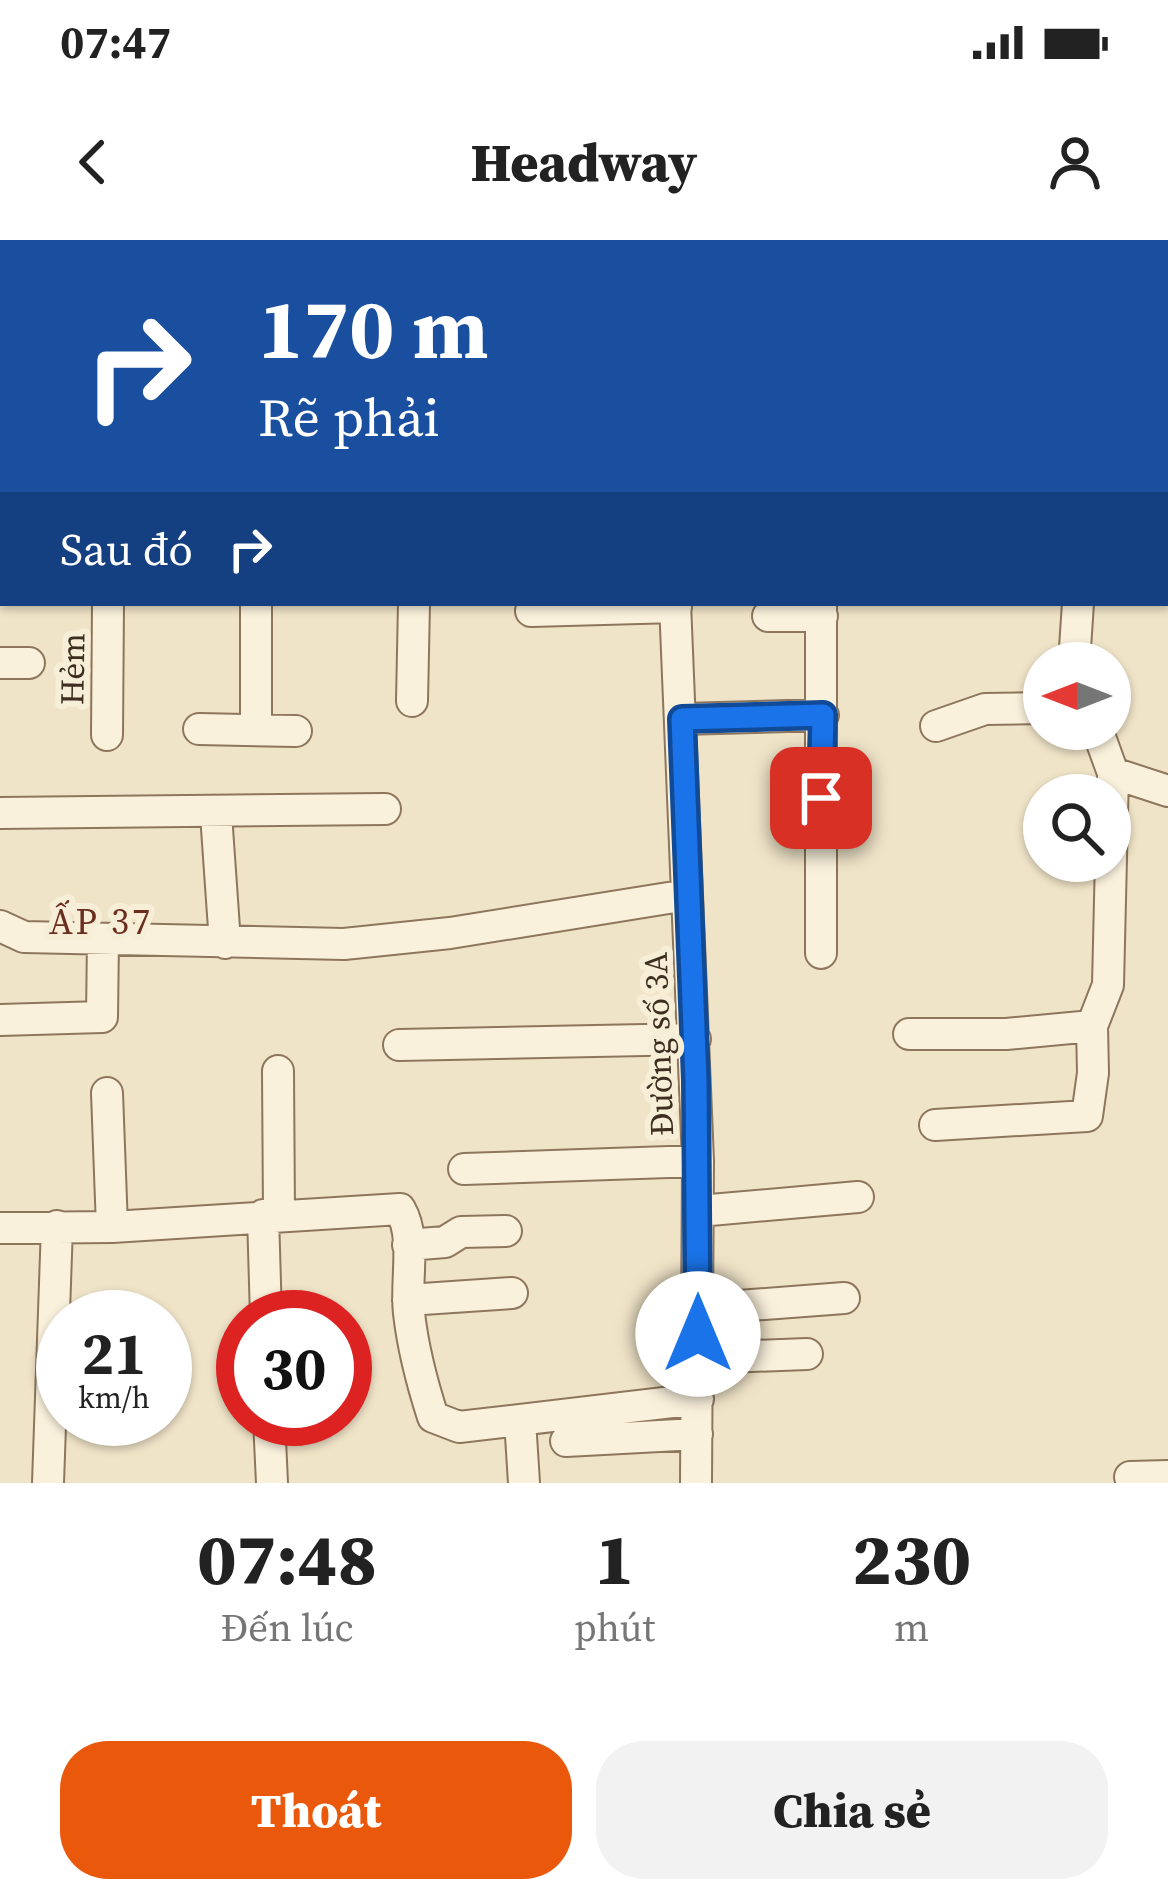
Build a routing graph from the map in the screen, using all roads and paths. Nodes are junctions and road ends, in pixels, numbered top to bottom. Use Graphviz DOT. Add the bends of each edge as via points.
graph roads {
  1 [pos="108,606"];
  2 [pos="256,606"];
  3 [pos="414,606"];
  4 [pos="651,606"];
  5 [pos="675,606"];
  6 [pos="1078,606"];
  7 [pos="821,610"];
  8 [pos="531,611"];
  9 [pos="768,616"];
  10 [pos="1075,642"];
  11 [pos="412,701"];
  12 [pos="1023,708"];
  13 [pos="823,715"];
  14 [pos="682,719"];
  15 [pos="936,726"];
  16 [pos="256,728"];
  17 [pos="199,729"];
  18 [pos="296,731"];
  19 [pos="107,735"];
  20 [pos="1105,750"];
  21 [pos="1113,772"];
  22 [pos="1168,791"];
  23 [pos="385,809"];
  24 [pos="0,813"];
  25 [pos="216,814"];
  26 [pos="687,895"];
  27 [pos="0,926"];
  28 [pos="103,939"];
  29 [pos="225,943"];
  30 [pos="821,953"];
  31 [pos="0,1020"];
  32 [pos="1092,1026"];
  33 [pos="909,1034"];
  34 [pos="695,1040"];
  35 [pos="399,1045"];
  36 [pos="278,1071"];
  37 [pos="107,1093"];
  38 [pos="935,1125"];
  39 [pos="698,1160"];
  40 [pos="464,1169"];
  41 [pos="858,1197"];
  42 [pos="700,1211"];
  43 [pos="271,1215"];
  44 [pos="58,1226"];
  45 [pos="112,1227"];
  46 [pos="0,1228"];
  47 [pos="506,1231"];
  48 [pos="408,1245"];
  49 [pos="267,1290"];
  50 [pos="512,1293"];
  51 [pos="844,1298"];
  52 [pos="407,1300"];
  53 [pos="698,1309"];
  54 [pos="807,1354"];
  55 [pos="698,1358"];
  56 [pos="698,1399"];
  57 [pos="520,1420"];
  58 [pos="697,1434"];
  59 [pos="566,1441"];
  60 [pos="270,1446"];
  61 [pos="1168,1476"];
  62 [pos="1130,1477"];
  63 [pos="48,1483"];
  64 [pos="272,1483"];
  65 [pos="524,1483"];
  66 [pos="696,1483"];
  1 -- 19 [label="street, Hẻm"];
  2 -- 16 [label="street"];
  3 -- 11 [label="street"];
  4 -- 8 [label="street"];
  5 -- 14 [label="street, Đường số 3A"];
  6 -- 10 [label="street"];
  7 -- 9 [label="street"];
  7 -- 13 [label="street"];
  12 -- 15 [label="street" via="985,709"];
  13 -- 14 [label="street"];
  13 -- 30 [label="street"];
  14 -- 26 [label="street, Đường số 3A"];
  16 -- 17 [label="street"];
  16 -- 18 [label="street"];
  20 -- 21 [label="street"];
  21 -- 22 [label="street"];
  21 -- 32 [label="street" via="1108,985"];
  23 -- 25 [label="street"];
  24 -- 25 [label="street"];
  25 -- 29 [label="street"];
  26 -- 29 [label="street" via="450,933 344,944"];
  26 -- 34 [label="street, Đường số 3A"];
  27 -- 28 [label="street" via="24,937"];
  28 -- 29 [label="street"];
  28 -- 31 [label="street" via="102,1017"];
  32 -- 33 [label="street"];
  32 -- 38 [label="street" via="1087,1116"];
  34 -- 35 [label="street"];
  34 -- 39 [label="street, Đường số 3A"];
  36 -- 43 [label="street"];
  37 -- 45 [label="street"];
  39 -- 40 [label="street"];
  39 -- 42 [label="street, Đường số 3A"];
  41 -- 42 [label="street"];
  42 -- 53 [label="street, Đường số 3A"];
  43 -- 45 [label="street"];
  43 -- 48 [label="street" via="400,1209"];
  43 -- 49 [label="street"];
  44 -- 45 [label="street"];
  44 -- 46 [label="street"];
  44 -- 63 [label="street"];
  47 -- 48 [label="street"];
  48 -- 52 [label="street"];
  50 -- 52 [label="street"];
  51 -- 53 [label="street"];
  52 -- 57 [label="street" via="434,1417 459,1427"];
  53 -- 55 [label="street, Đường số 3A"];
  54 -- 55 [label="street"];
  55 -- 56 [label="street, Đường số 3A"];
  56 -- 57 [label="street"];
  56 -- 58 [label="street, Đường số 3A"];
  57 -- 65 [label="street"];
  58 -- 59 [label="street"];
  58 -- 66 [label="street, Đường số 3A"];
  60 -- 64 [label="street"];
  61 -- 62 [label="street"];
}
